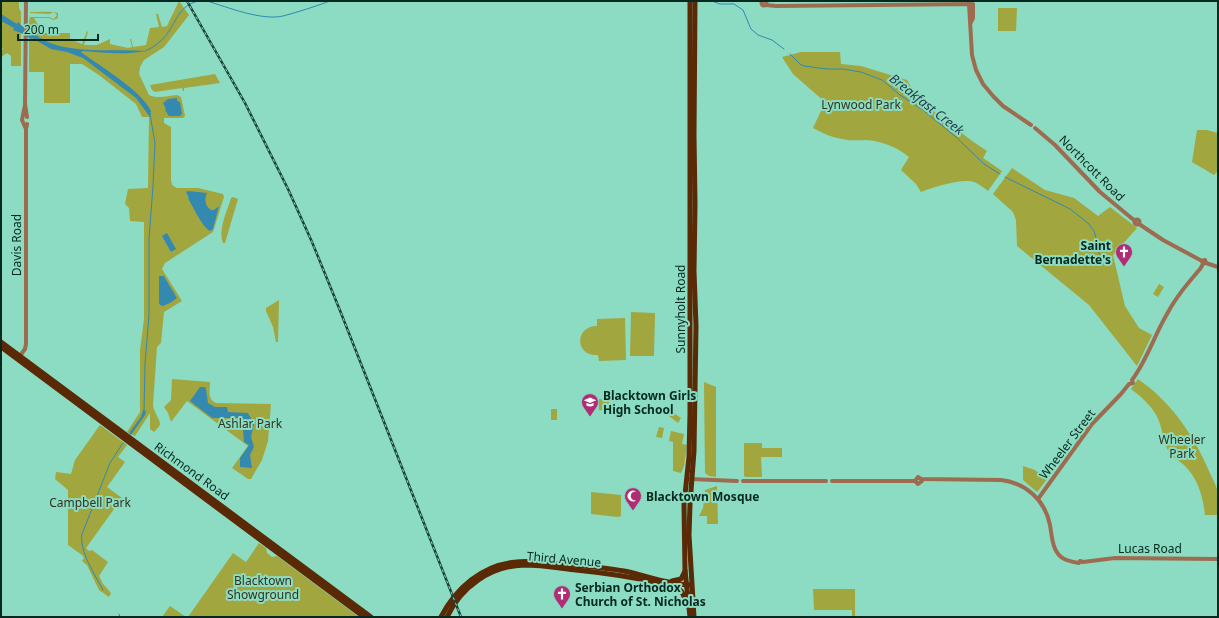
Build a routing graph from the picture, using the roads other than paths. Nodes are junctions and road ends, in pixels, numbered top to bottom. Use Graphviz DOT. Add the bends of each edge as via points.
graph roads {
  1 [pos="26,1"];
  2 [pos="690,1"];
  3 [pos="696,1"];
  4 [pos="762,3"];
  5 [pos="1204,262"];
  6 [pos="1218,267"];
  7 [pos="1,342"];
  8 [pos="1,347"];
  9 [pos="18,358"];
  10 [pos="686,479"];
  11 [pos="693,480"];
  12 [pos="1038,499"];
  13 [pos="1218,559"];
  14 [pos="685,570"];
  15 [pos="667,581"];
  16 [pos="675,586"];
  17 [pos="689,587"];
  18 [pos="691,616"];
  19 [pos="364,617"];
  20 [pos="371,617"];
  21 [pos="441,617"];
  22 [pos="447,617"];
  1 -- 9 [label="street, Davis Road" via="26,344"];
  2 -- 10 [label="main road, Sunnyholt Road" via="690,407"];
  3 -- 11 [label="main road, Sunnyholt Road" via="696,334"];
  4 -- 5 [label="street, Northcott Road" via="776,6 971,4 969,18 972,55 976,70 992,96 1055,145 1096,188 1137,222 1163,240"];
  5 -- 6 [label="street, Northcott Road"];
  5 -- 12 [label="street, Wheeler Street" via="1172,304 1146,359 1132,380 1128,380 1129,384 1121,394 1092,424"];
  7 -- 9 [label="main road, Richmond Road"];
  8 -- 9 [label="main road, Richmond Road"];
  9 -- 19 [label="main road, Richmond Road"];
  9 -- 20 [label="main road, Richmond Road"];
  10 -- 11 [label="street"];
  10 -- 14 [label="main road, Sunnyholt Road"];
  11 -- 12 [label="street" via="737,482 740,478 743,481 826,481 829,478 832,481 915,481 918,484 922,480 1001,480 1026,489"];
  11 -- 17 [label="main road, Sunnyholt Road" via="690,504"];
  12 -- 13 [label="street, Lucas Road" via="1047,514 1054,545 1061,557 1068,561 1115,558"];
  14 -- 15 [label="main road" via="680,579"];
  14 -- 17 [label="main road, Sunnyholt Road"];
  15 -- 17 [label="main road, Third Avenue"];
  15 -- 21 [label="main road, Third Avenue" via="619,570 511,562 488,569 467,582"];
  16 -- 17 [label="main road, Third Avenue"];
  16 -- 18 [label="main road" via="683,594"];
  16 -- 22 [label="main road, Third Avenue" via="619,575 533,565 512,566 493,572 471,585 458,598"];
  17 -- 18 [label="main road, Sunnyholt Road"];
}
